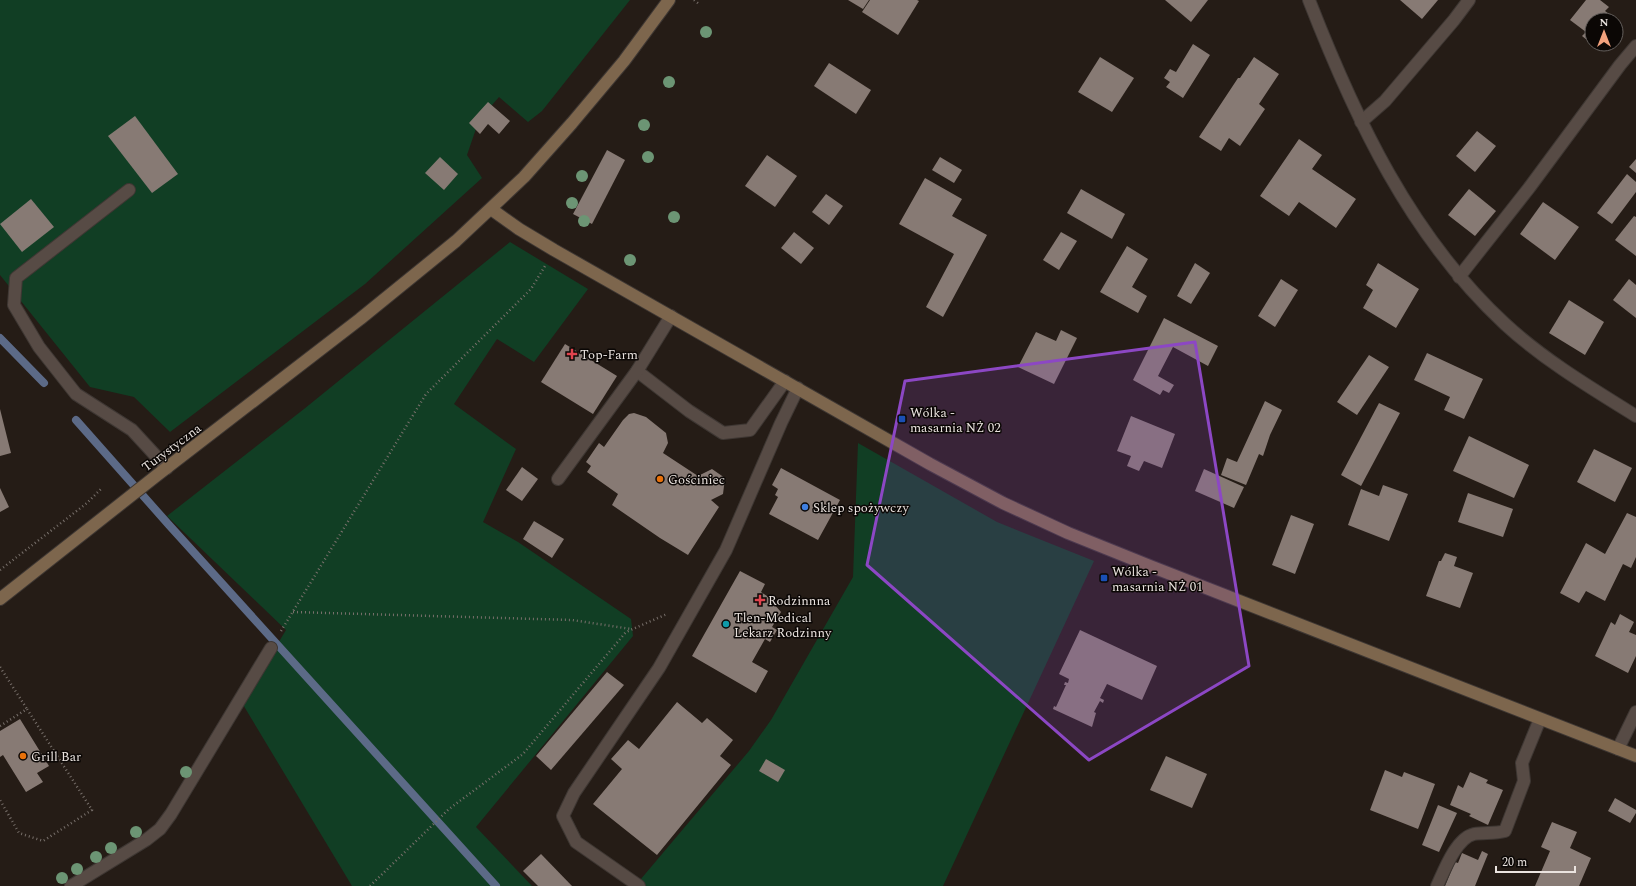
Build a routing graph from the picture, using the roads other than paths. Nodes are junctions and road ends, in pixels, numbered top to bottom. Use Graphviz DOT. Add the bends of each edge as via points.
graph roads {
  1 [pos="669,0"];
  2 [pos="1308,0"];
  3 [pos="1469,0"];
  4 [pos="1636,46"];
  5 [pos="1361,122"];
  6 [pos="129,190"];
  7 [pos="491,209"];
  8 [pos="1459,277"];
  9 [pos="671,316"];
  10 [pos="637,371"];
  11 [pos="785,381"];
  12 [pos="798,388"];
  13 [pos="1636,416"];
  14 [pos="167,468"];
  15 [pos="558,479"];
  16 [pos="0,599"];
  17 [pos="271,648"];
  18 [pos="1636,712"];
  19 [pos="1540,719"];
  20 [pos="1618,749"];
  21 [pos="1636,756"];
  22 [pos="71,886"];
  23 [pos="639,886"];
  24 [pos="1437,886"];
  1 -- 7 [label="street, Turystyczna" via="599,92 524,177"];
  2 -- 5 [label="street"];
  3 -- 5 [label="street" via="1385,101"];
  4 -- 8 [label="street"];
  5 -- 8 [label="street" via="1396,188"];
  6 -- 14 [label="street" via="16,278 14,306 39,347 76,394 132,430"];
  7 -- 9 [label="street" via="548,247"];
  7 -- 14 [label="street, Turystyczna" via="360,319"];
  8 -- 13 [label="street" via="1520,337 1577,380"];
  9 -- 10 [label="street"];
  9 -- 11 [label="street"];
  10 -- 11 [label="street" via="689,411 724,433 750,430"];
  10 -- 15 [label="street"];
  11 -- 12 [label="street"];
  12 -- 19 [label="street" via="977,490 1055,527"];
  12 -- 23 [label="street" via="726,550 659,668 574,793 563,816 576,842"];
  14 -- 16 [label="street, Turystyczna"];
  17 -- 22 [label="street" via="160,829 128,852"];
  18 -- 20 [label="street"];
  19 -- 20 [label="street"];
  19 -- 24 [label="street" via="1522,763 1524,780 1505,831 1496,834 1472,834 1457,845"];
  20 -- 21 [label="street"];
}
